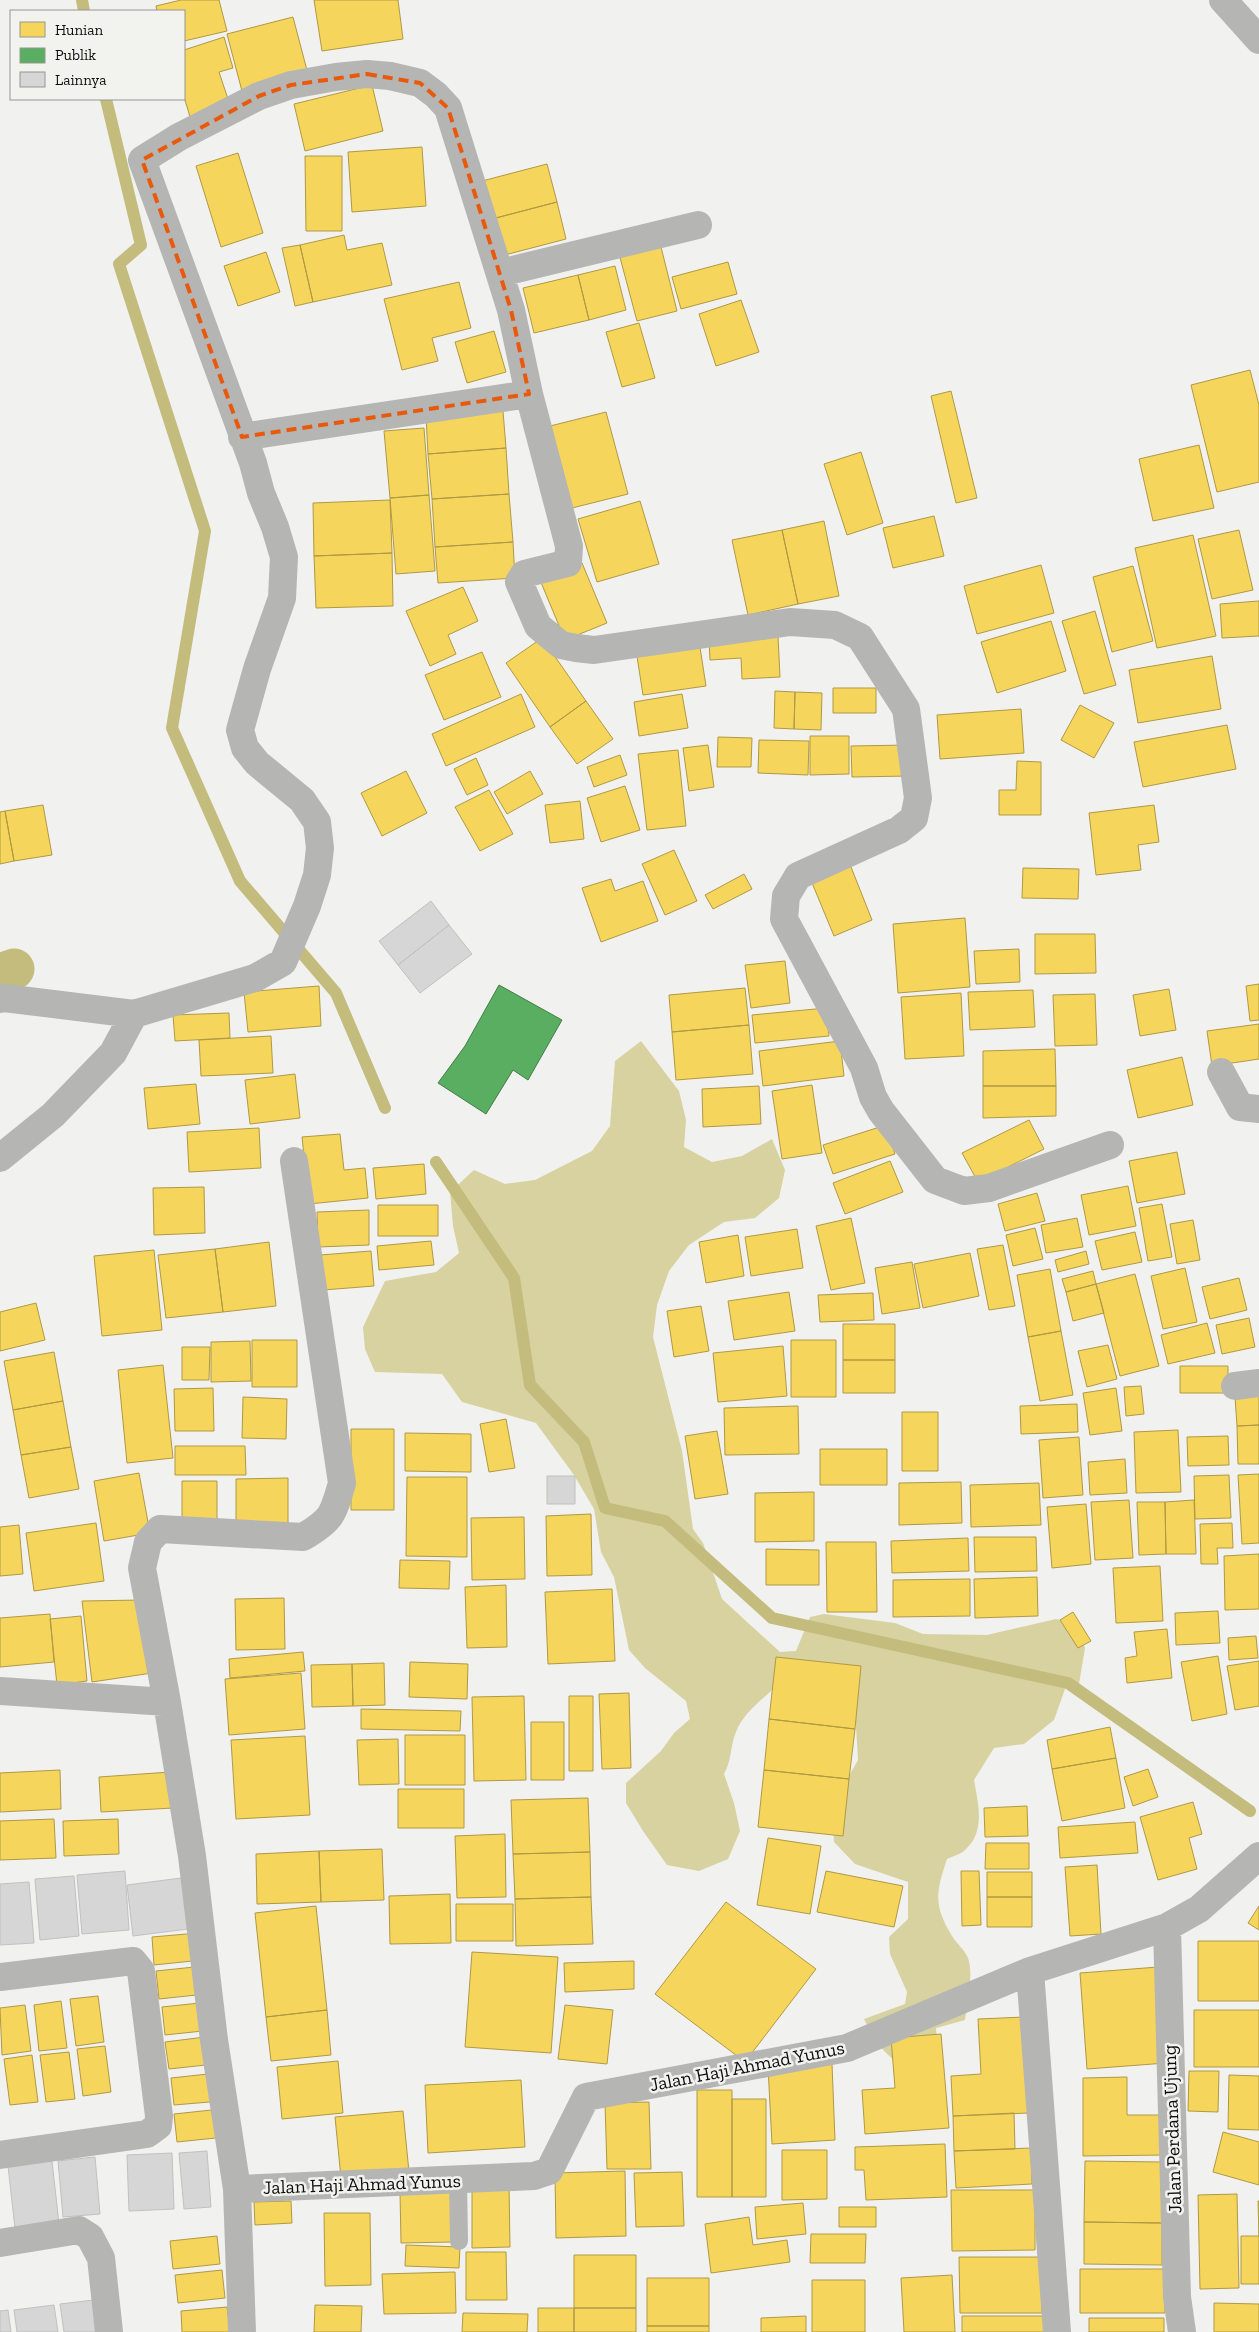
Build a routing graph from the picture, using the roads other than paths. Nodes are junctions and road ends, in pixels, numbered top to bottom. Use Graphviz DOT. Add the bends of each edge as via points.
graph roads {
  1 [pos="1223,0"];
  2 [pos="1259,40"];
  3 [pos="698,225"];
  4 [pos="500,274"];
  5 [pos="529,394"];
  6 [pos="242,436"];
  7 [pos="0,1000"];
  8 [pos="134,1014"];
  9 [pos="1222,1072"];
  10 [pos="1259,1109"];
  11 [pos="1110,1145"];
  12 [pos="0,1158"];
  13 [pos="294,1160"];
  14 [pos="0,1691"];
  15 [pos="167,1702"];
  16 [pos="1259,1856"];
  17 [pos="1167,1926"];
  18 [pos="1030,1971"];
  19 [pos="0,1977"];
  20 [pos="0,2155"];
  21 [pos="458,2180"];
  22 [pos="237,2189"];
  23 [pos="459,2241"];
  24 [pos="0,2243"];
  25 [pos="109,2332"];
  26 [pos="242,2332"];
  27 [pos="1057,2332"];
  28 [pos="1182,2332"];
  1 -- 2 [label="street"];
  3 -- 4 [label="street"];
  4 -- 5 [label="street"];
  4 -- 6 [label="street" via="448,108 420,84 367,74 291,85 259,96 142,160"];
  5 -- 6 [label="street"];
  5 -- 11 [label="street" via="570,555 568,564 524,574 519,582 538,626 553,639 561,645 594,650 790,622 835,625 860,637 906,709 918,798 914,818 899,830 798,876 786,896 784,918 864,1068 877,1104 908,1147 935,1180 964,1191 989,1188"];
  6 -- 8 [label="street" via="284,557 282,598 240,730 245,748 302,800 317,822 317,875 283,962 255,978"];
  7 -- 8 [label="street"];
  8 -- 12 [label="street" via="114,1053 53,1115"];
  9 -- 10 [label="street" via="1240,1107"];
  13 -- 15 [label="street" via="342,1483 334,1512 320,1527 303,1537 160,1529 148,1542 142,1568"];
  14 -- 15 [label="street"];
  15 -- 22 [label="street" via="192,1856 214,2040"];
  16 -- 17 [label="street, Jalan Haji Ahmad Yunus" via="1199,1909"];
  17 -- 18 [label="street, Jalan Haji Ahmad Yunus"];
  17 -- 28 [label="street, Jalan Perdana Ujung" via="1177,2297"];
  18 -- 21 [label="street, Jalan Haji Ahmad Yunus" via="847,2048 586,2098 549,2171 534,2176"];
  18 -- 27 [label="street"];
  19 -- 20 [label="street" via="132,1961 141,1971 160,2116 158,2126 147,2134"];
  21 -- 22 [label="street, Jalan Haji Ahmad Yunus"];
  21 -- 23 [label="lane"];
  22 -- 26 [label="street"];
  24 -- 25 [label="street" via="79,2230 90,2237 101,2258"];
}
